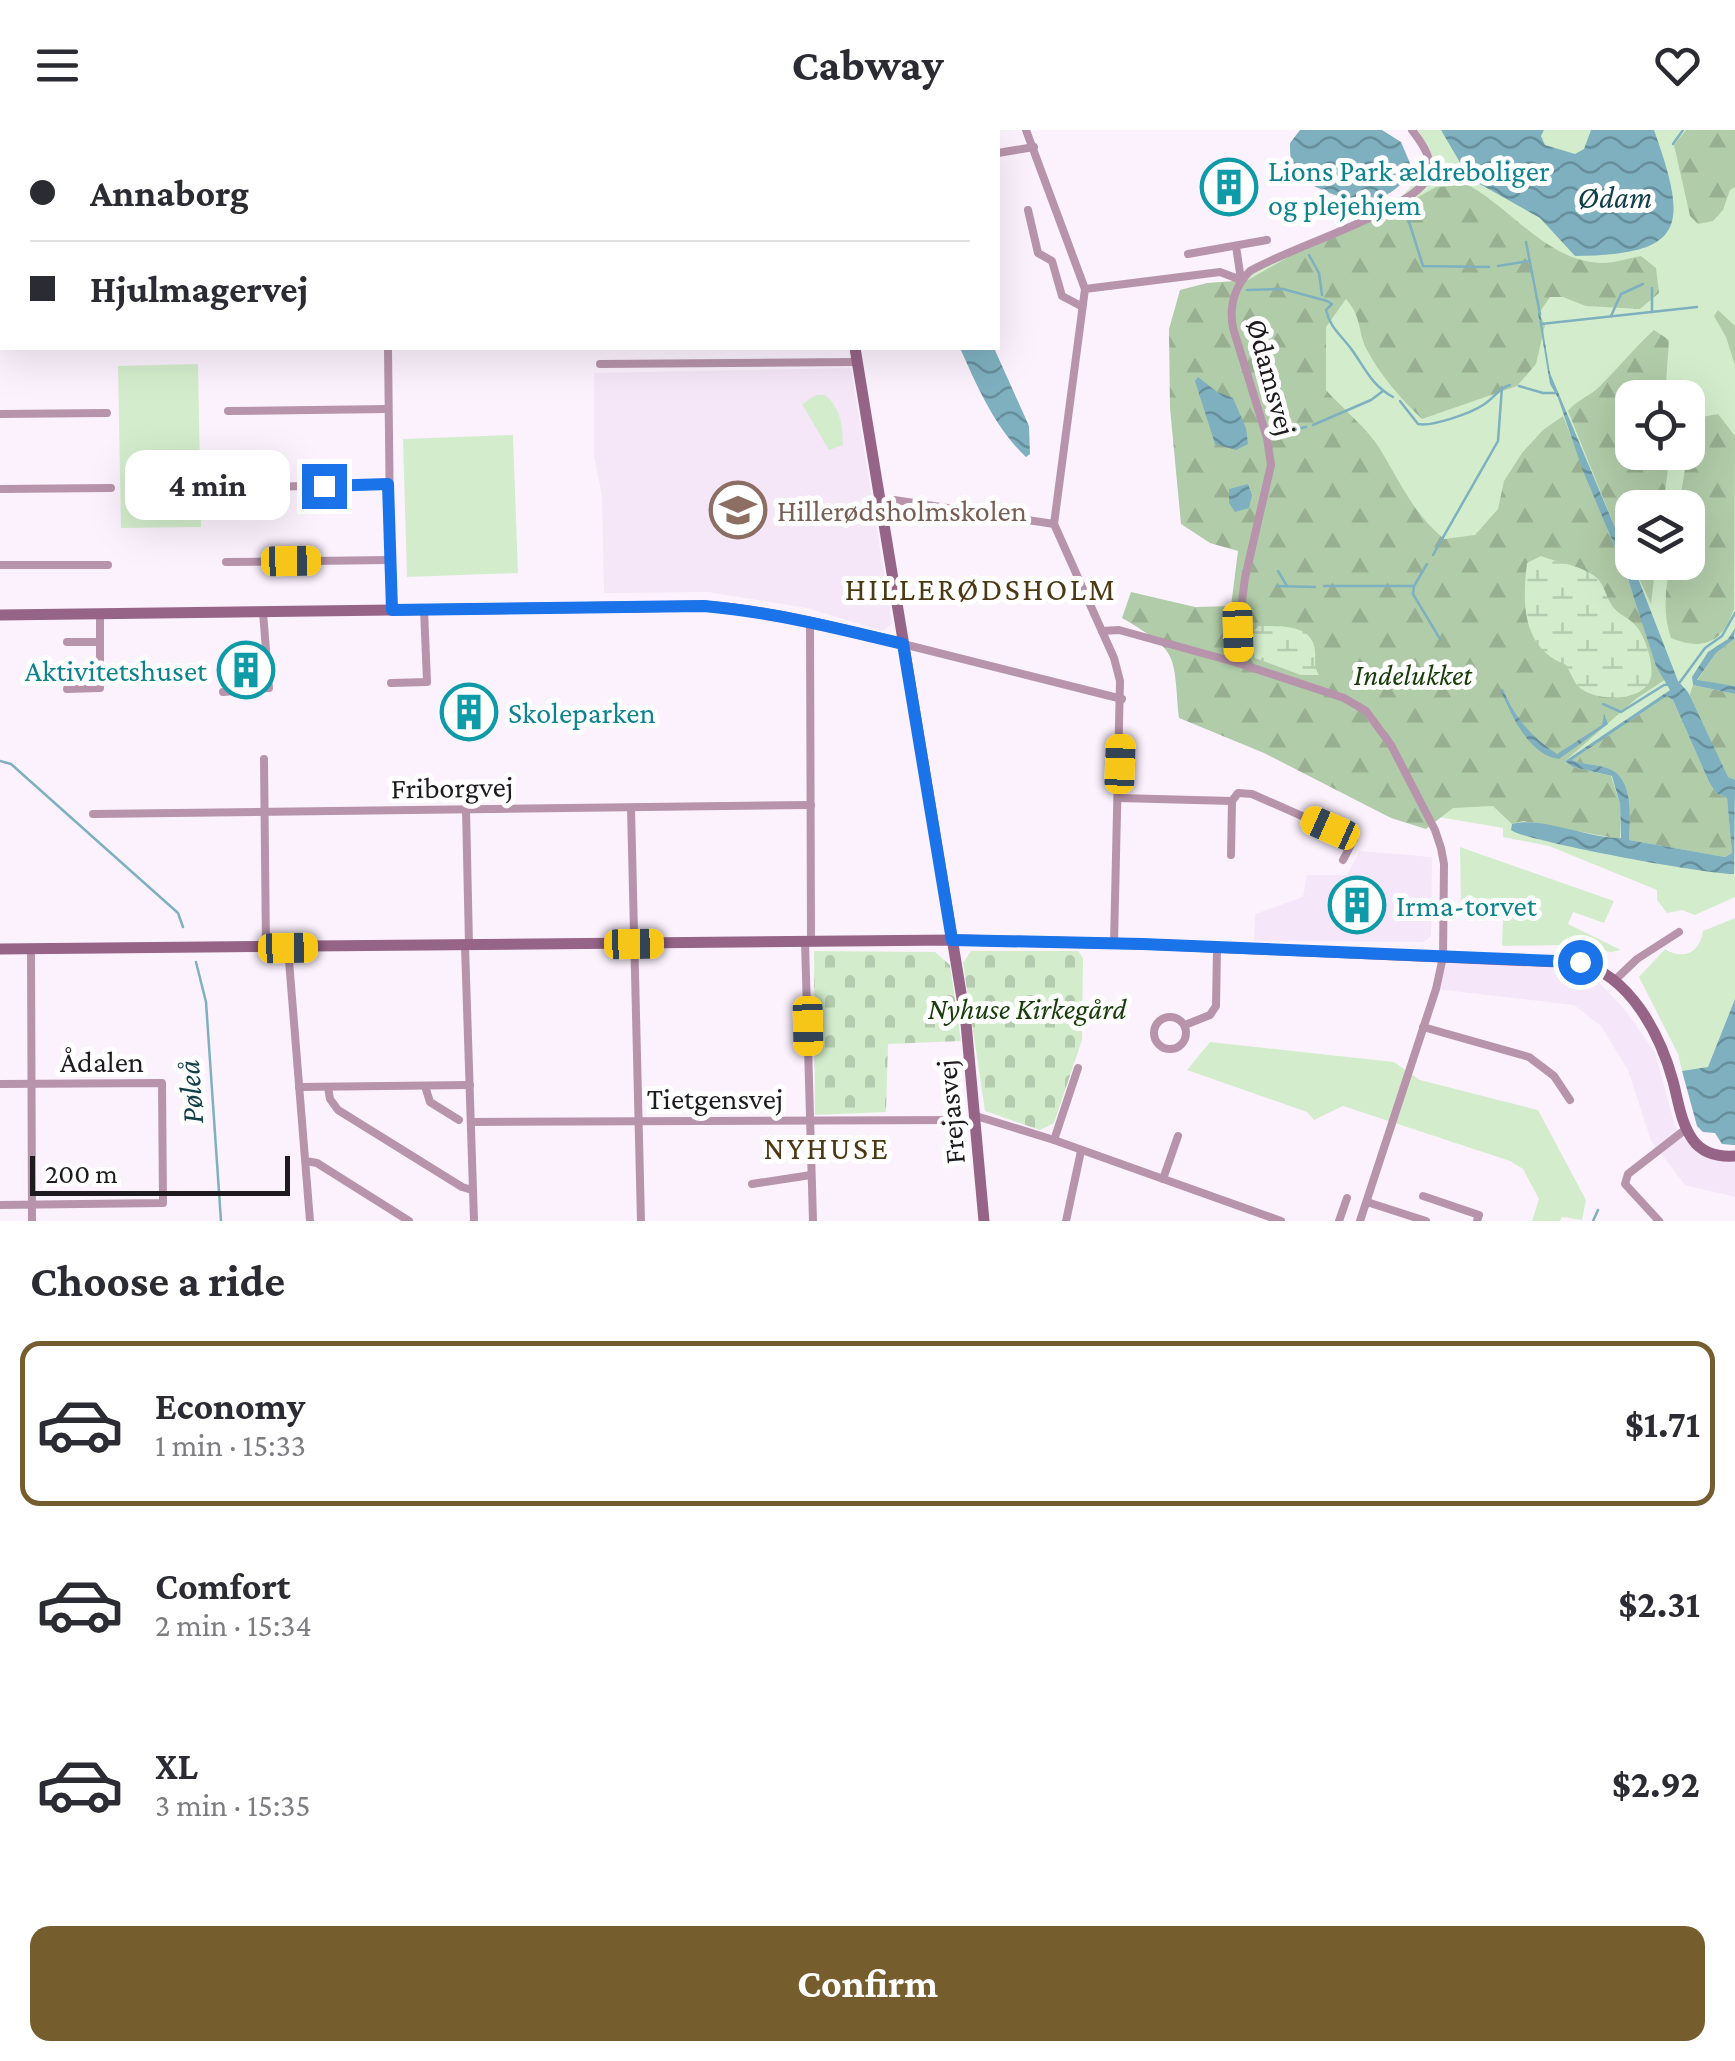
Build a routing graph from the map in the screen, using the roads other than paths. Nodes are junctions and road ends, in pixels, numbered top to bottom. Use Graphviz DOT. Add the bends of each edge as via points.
graph roads {
  1 [pos="1026,130"];
  2 [pos="1412,130"];
  3 [pos="1034,147"];
  4 [pos="1000,152"];
  5 [pos="1028,210"];
  6 [pos="1267,240"];
  7 [pos="1236,246"];
  8 [pos="1188,254"];
  9 [pos="1241,280"];
  10 [pos="1085,290"];
  11 [pos="1080,306"];
  12 [pos="388,350"];
  13 [pos="750,350"];
  14 [pos="856,350"];
  15 [pos="751,362"];
  16 [pos="857,362"];
  17 [pos="600,364"];
  18 [pos="388,409"];
  19 [pos="228,411"];
  20 [pos="107,413"];
  21 [pos="0,414"];
  22 [pos="388,484"];
  23 [pos="112,488"];
  24 [pos="228,488"];
  25 [pos="0,489"];
  26 [pos="880,502"];
  27 [pos="1054,524"];
  28 [pos="390,560"];
  29 [pos="226,562"];
  30 [pos="0,565"];
  31 [pos="108,565"];
  32 [pos="424,609"];
  33 [pos="392,610"];
  34 [pos="263,612"];
  35 [pos="100,614"];
  36 [pos="0,615"];
  37 [pos="810,621"];
  38 [pos="1102,631"];
  39 [pos="67,642"];
  40 [pos="100,642"];
  41 [pos="903,644"];
  42 [pos="1238,663"];
  43 [pos="392,683"];
  44 [pos="67,688"];
  45 [pos="224,692"];
  46 [pos="1122,699"];
  47 [pos="264,759"];
  48 [pos="1119,798"];
  49 [pos="1232,801"];
  50 [pos="811,806"];
  51 [pos="632,808"];
  52 [pos="466,810"];
  53 [pos="265,812"];
  54 [pos="94,814"];
  55 [pos="1230,855"];
  56 [pos="1343,860"];
  57 [pos="1680,932"];
  58 [pos="952,940"];
  59 [pos="808,942"];
  60 [pos="1114,943"];
  61 [pos="634,944"];
  62 [pos="467,946"];
  63 [pos="0,948"];
  64 [pos="31,948"];
  65 [pos="266,948"];
  66 [pos="288,948"];
  67 [pos="1216,949"];
  68 [pos="1443,956"];
  69 [pos="1615,980"];
  70 [pos="1185,1025"];
  71 [pos="1423,1028"];
  72 [pos="1078,1068"];
  73 [pos="0,1084"];
  74 [pos="32,1084"];
  75 [pos="470,1085"];
  76 [pos="425,1086"];
  77 [pos="328,1087"];
  78 [pos="299,1088"];
  79 [pos="1570,1100"];
  80 [pos="976,1116"];
  81 [pos="810,1119"];
  82 [pos="458,1120"];
  83 [pos="638,1120"];
  84 [pos="960,1120"];
  85 [pos="471,1122"];
  86 [pos="1686,1129"];
  87 [pos="1178,1136"];
  88 [pos="1054,1140"];
  89 [pos="1080,1150"];
  90 [pos="1735,1156"];
  91 [pos="306,1161"];
  92 [pos="811,1174"];
  93 [pos="1163,1179"];
  94 [pos="752,1184"];
  95 [pos="472,1190"];
  96 [pos="1423,1196"];
  97 [pos="1347,1198"];
  98 [pos="1367,1202"];
  99 [pos="0,1204"];
  100 [pos="32,1204"];
  101 [pos="32,1221"];
  102 [pos="310,1221"];
  103 [pos="409,1221"];
  104 [pos="474,1221"];
  105 [pos="641,1221"];
  106 [pos="812,1221"];
  107 [pos="984,1221"];
  108 [pos="1066,1221"];
  109 [pos="1281,1221"];
  110 [pos="1339,1221"];
  111 [pos="1360,1221"];
  112 [pos="1426,1221"];
  113 [pos="1477,1221"];
  114 [pos="1659,1221"];
  1 -- 3 [label="street"];
  2 -- 9 [label="street, Ødamsvej" via="1431,164 1420,188"];
  3 -- 4 [label="street"];
  3 -- 10 [label="street"];
  5 -- 11 [label="street" via="1038,253 1052,261 1062,296"];
  6 -- 7 [label="street"];
  7 -- 8 [label="street"];
  7 -- 9 [label="street, Ødamsvej"];
  9 -- 10 [label="street" via="1220,272"];
  9 -- 42 [label="street, Ødamsvej" via="1230,312 1271,465 1244,578"];
  10 -- 11 [label="street"];
  11 -- 27 [label="street"];
  12 -- 18 [label="street"];
  13 -- 15 [label="street"];
  14 -- 16 [label="street, Frejasvej"];
  15 -- 16 [label="street"];
  15 -- 17 [label="street"];
  16 -- 26 [label="street, Frejasvej"];
  18 -- 19 [label="street"];
  18 -- 22 [label="street"];
  20 -- 21 [label="street"];
  22 -- 24 [label="street"];
  22 -- 28 [label="street"];
  23 -- 25 [label="street"];
  26 -- 27 [label="street"];
  26 -- 41 [label="street, Frejasvej"];
  27 -- 38 [label="street"];
  28 -- 29 [label="street"];
  28 -- 33 [label="street"];
  30 -- 31 [label="street"];
  32 -- 33 [label="street"];
  32 -- 37 [label="street" via="704,606"];
  32 -- 43 [label="street" via="427,682"];
  33 -- 34 [label="street"];
  34 -- 35 [label="street"];
  34 -- 45 [label="street" via="269,688"];
  35 -- 36 [label="street"];
  35 -- 40 [label="street"];
  37 -- 41 [label="street"];
  37 -- 50 [label="street"];
  38 -- 42 [label="street"];
  38 -- 46 [label="street"];
  39 -- 40 [label="street"];
  40 -- 44 [label="street" via="100,688"];
  41 -- 46 [label="street"];
  41 -- 58 [label="street, Frejasvej"];
  42 -- 68 [label="street" via="1344,698 1366,711 1391,745 1441,848"];
  46 -- 48 [label="street"];
  47 -- 53 [label="street"];
  48 -- 49 [label="street"];
  48 -- 60 [label="street"];
  49 -- 55 [label="street"];
  49 -- 56 [label="street" via="1238,793 1252,794 1354,839"];
  50 -- 51 [label="street, Friborgvej"];
  50 -- 59 [label="street"];
  51 -- 52 [label="street, Friborgvej"];
  51 -- 61 [label="street"];
  52 -- 53 [label="street, Friborgvej"];
  52 -- 62 [label="street"];
  53 -- 54 [label="street, Friborgvej"];
  53 -- 65 [label="street"];
  57 -- 69 [label="street"];
  58 -- 59 [label="street"];
  58 -- 60 [label="street"];
  58 -- 80 [label="street, Frejasvej"];
  59 -- 61 [label="street"];
  59 -- 81 [label="street"];
  60 -- 67 [label="street"];
  61 -- 62 [label="street"];
  61 -- 83 [label="street"];
  62 -- 66 [label="street"];
  62 -- 75 [label="street"];
  63 -- 64 [label="street"];
  64 -- 65 [label="street"];
  64 -- 74 [label="street"];
  65 -- 66 [label="street"];
  66 -- 78 [label="street"];
  67 -- 68 [label="street"];
  67 -- 70 [label="street" via="1216,1006"];
  68 -- 69 [label="street" via="1580,962"];
  68 -- 71 [label="street"];
  69 -- 86 [label="street" via="1664,1050"];
  70 -- 70 [label="street" via="1166,1017 1155,1039 1163,1048 1178,1048"];
  71 -- 79 [label="street" via="1529,1058 1554,1076"];
  71 -- 98 [label="street"];
  72 -- 88 [label="street"];
  73 -- 74 [label="street"];
  74 -- 100 [label="street"];
  74 -- 100 [label="street, Ådalen" via="162,1083 163,1203"];
  75 -- 76 [label="street"];
  75 -- 85 [label="street"];
  76 -- 77 [label="street"];
  76 -- 82 [label="street" via="430,1102"];
  77 -- 78 [label="street"];
  77 -- 95 [label="street" via="338,1110"];
  78 -- 91 [label="street"];
  80 -- 88 [label="street"];
  80 -- 107 [label="street, Frejasvej"];
  81 -- 83 [label="street, Tietgensvej"];
  81 -- 84 [label="street, Tietgensvej"];
  81 -- 92 [label="street"];
  83 -- 85 [label="street, Tietgensvej"];
  83 -- 105 [label="street"];
  85 -- 95 [label="street"];
  86 -- 90 [label="street" via="1710,1154"];
  86 -- 114 [label="street" via="1624,1184"];
  87 -- 93 [label="street"];
  88 -- 89 [label="street"];
  89 -- 93 [label="street"];
  89 -- 108 [label="street"];
  91 -- 102 [label="street"];
  91 -- 103 [label="street"];
  92 -- 94 [label="street"];
  92 -- 106 [label="street"];
  93 -- 109 [label="street"];
  95 -- 104 [label="street"];
  96 -- 113 [label="street" via="1478,1215"];
  97 -- 110 [label="street"];
  98 -- 111 [label="street"];
  98 -- 112 [label="street"];
  99 -- 100 [label="street"];
  100 -- 101 [label="street"];
}
